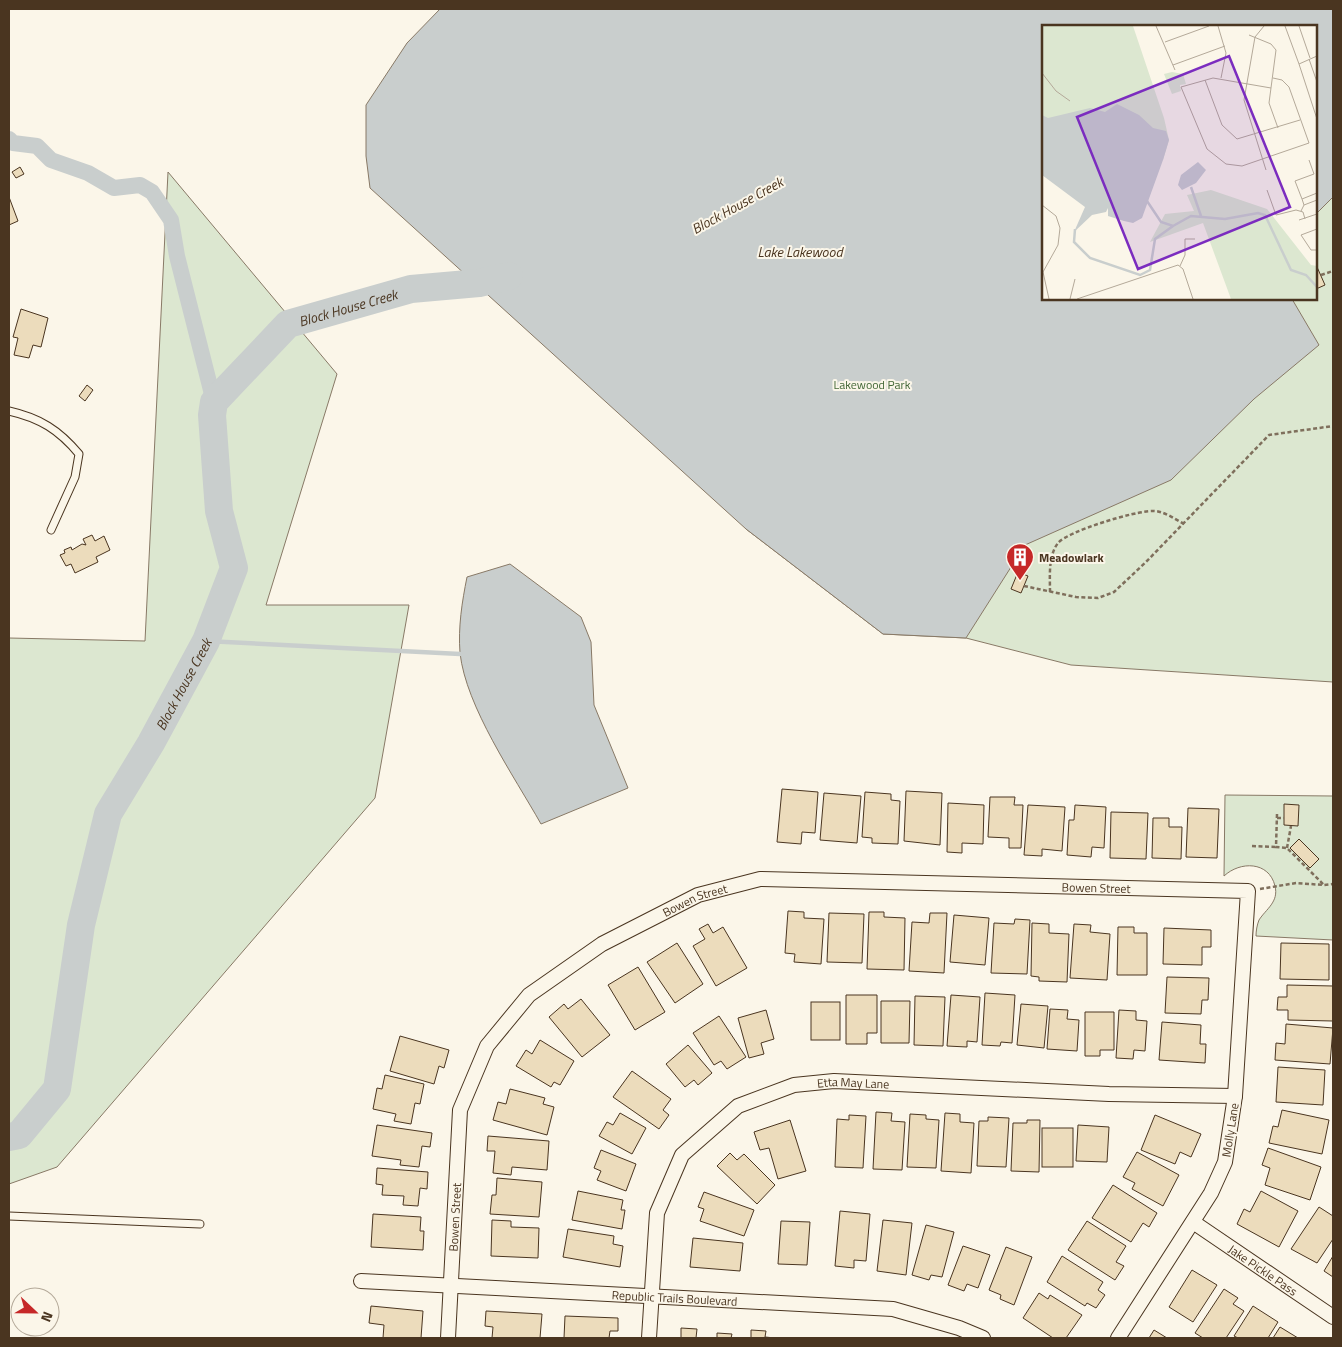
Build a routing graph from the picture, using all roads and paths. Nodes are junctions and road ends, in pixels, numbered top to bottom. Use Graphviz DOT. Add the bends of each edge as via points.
graph roads {
  1 [pos="1333,272"];
  2 [pos="1321,275"];
  3 [pos="9,411"];
  4 [pos="1333,426"];
  5 [pos="1184,524"];
  6 [pos="51,530"];
  7 [pos="1024,586"];
  8 [pos="1050,592"];
  9 [pos="1284,818"];
  10 [pos="1291,826"];
  11 [pos="1252,846"];
  12 [pos="1276,847"];
  13 [pos="1286,848"];
  14 [pos="1333,884"];
  15 [pos="1324,885"];
  16 [pos="1248,891"];
  17 [pos="1236,1096"];
  18 [pos="9,1216"];
  19 [pos="1193,1222"];
  20 [pos="200,1224"];
  21 [pos="361,1281"];
  22 [pos="450,1286"];
  23 [pos="651,1296"];
  24 [pos="1333,1317"];
  25 [pos="448,1338"];
  26 [pos="649,1338"];
  27 [pos="984,1338"];
  28 [pos="1118,1338"];
  1 -- 2 [label="path"];
  3 -- 6 [label="lane" via="32,416 65,437 79,454 75,477"];
  4 -- 5 [label="path" via="1269,435"];
  5 -- 8 [label="path" via="1114,592 1098,598"];
  5 -- 8 [label="path" via="1153,510 1080,529 1059,541 1054,548"];
  7 -- 8 [label="path"];
  9 -- 12 [label="path" via="1277,816"];
  10 -- 13 [label="path"];
  11 -- 12 [label="path"];
  12 -- 13 [label="path"];
  13 -- 15 [label="path"];
  14 -- 15 [label="path"];
  15 -- 16 [label="path" via="1296,883"];
  16 -- 17 [label="street, Molly Lane"];
  16 -- 22 [label="street, Bowen Street" via="760,879 698,895 602,944 529,995 487,1046 460,1110"];
  17 -- 19 [label="street, Molly Lane" via="1225,1162"];
  17 -- 23 [label="street, Etta May Lane" via="1109,1094 834,1081 794,1085 738,1106 682,1155 657,1213"];
  18 -- 20 [label="lane"];
  19 -- 24 [label="street, Jake Pickle Pass"];
  19 -- 28 [label="street, Molly Lane"];
  21 -- 22 [label="street, Republic Trails Boulevard"];
  22 -- 23 [label="street, Republic Trails Boulevard"];
  22 -- 25 [label="street, Bowen Street"];
  23 -- 26 [label="street, Etta May Lane"];
  23 -- 27 [label="street, Republic Trails Boulevard" via="893,1309"];
}
